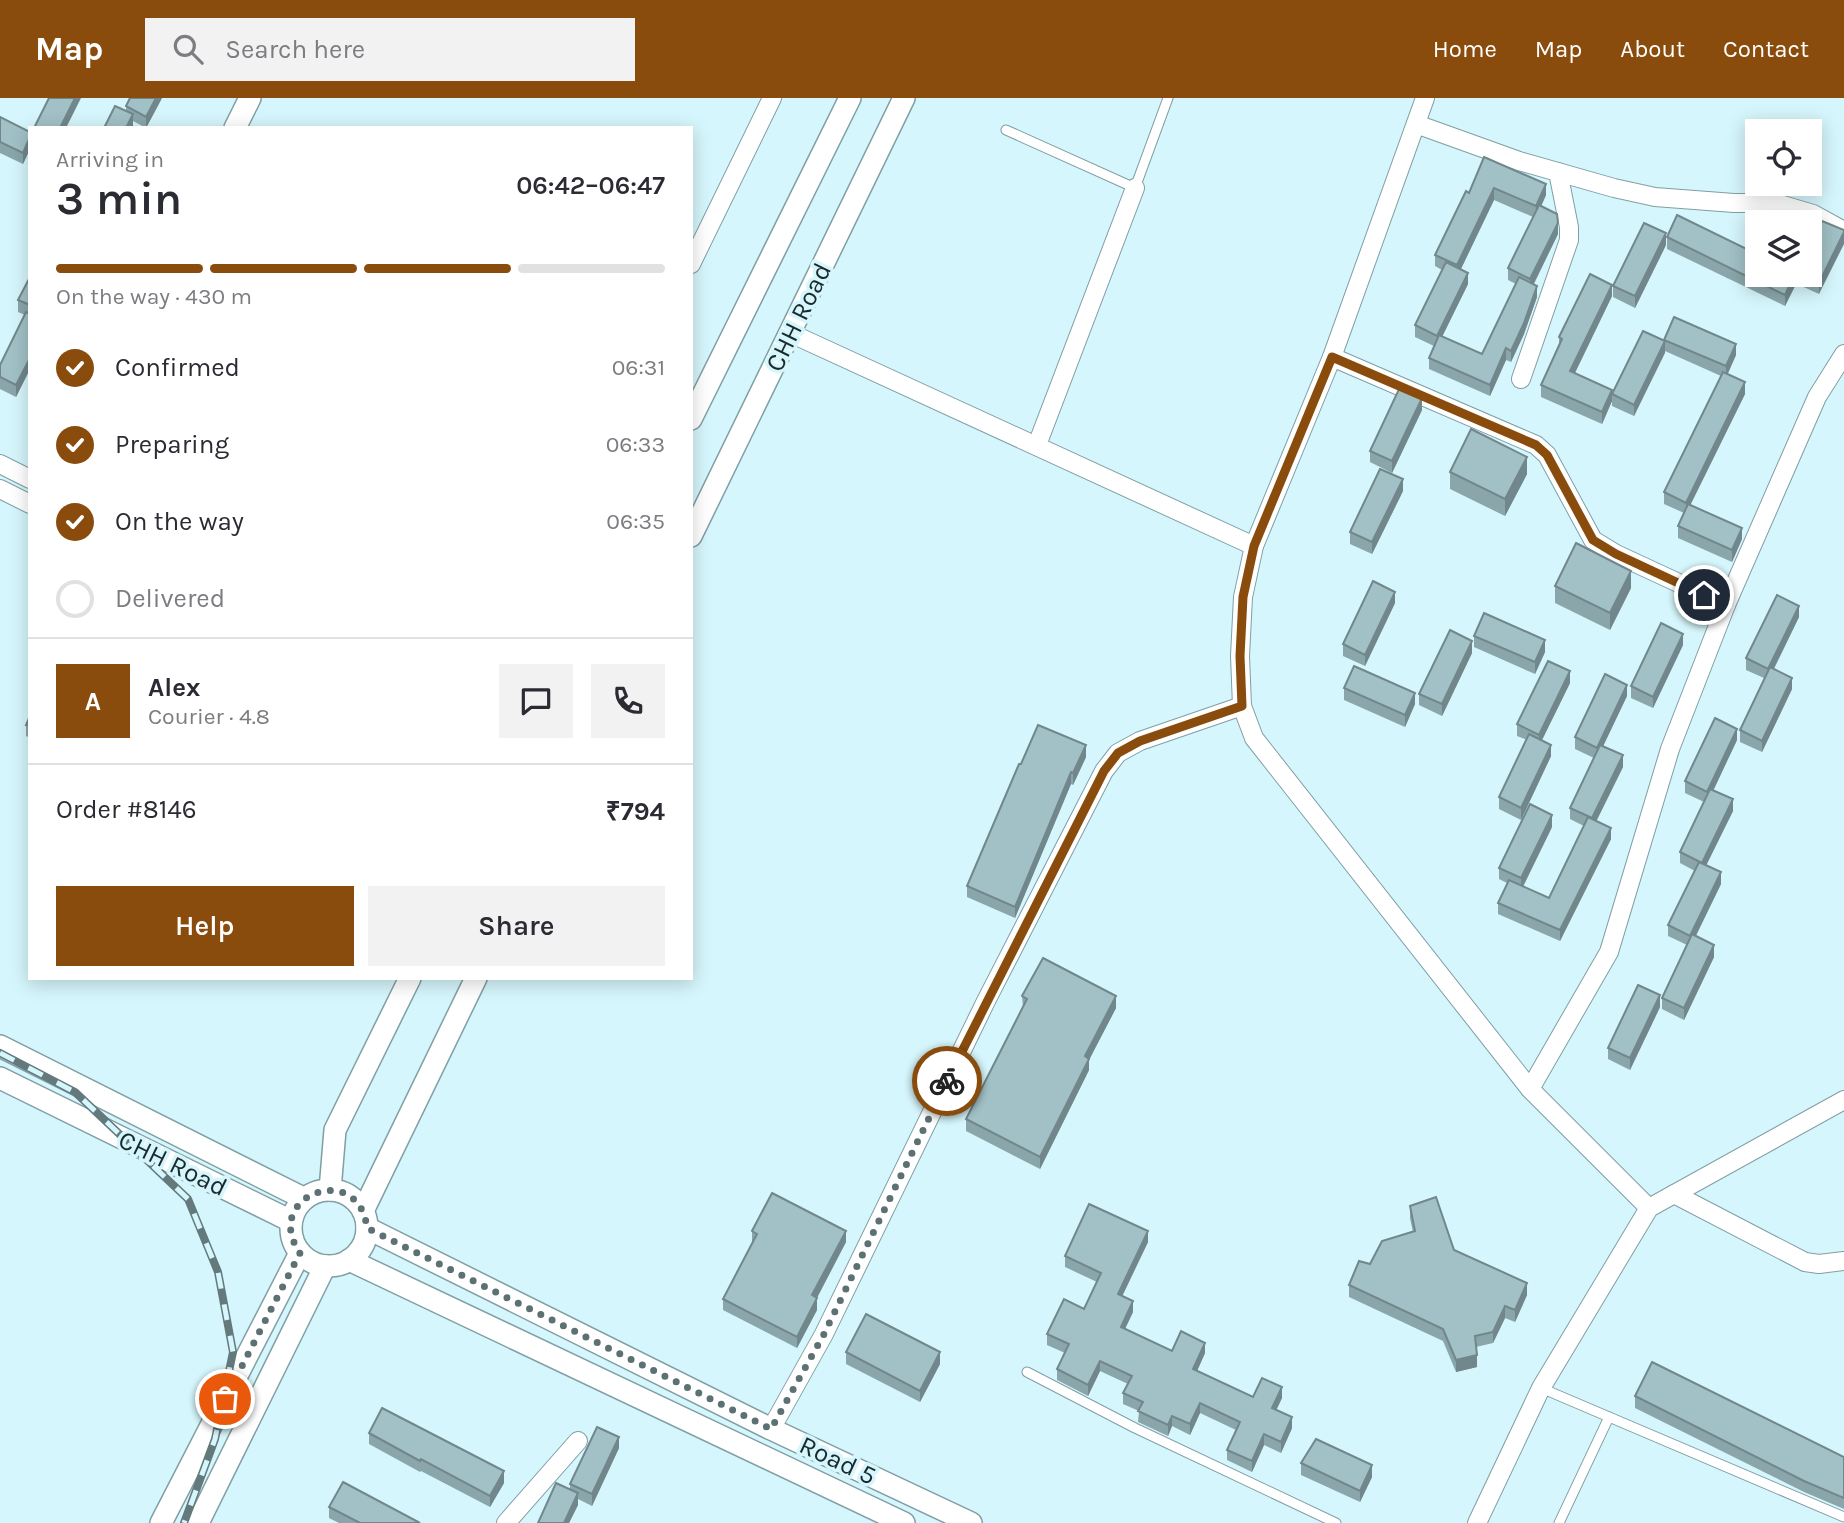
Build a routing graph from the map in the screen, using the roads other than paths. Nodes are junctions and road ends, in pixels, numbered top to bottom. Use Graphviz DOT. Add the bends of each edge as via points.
graph roads {
  1 [pos="250,98"];
  2 [pos="772,98"];
  3 [pos="850,98"];
  4 [pos="904,98"];
  5 [pos="1168,98"];
  6 [pos="1426,98"];
  7 [pos="1416,124"];
  8 [pos="235,126"];
  9 [pos="1006,130"];
  10 [pos="1558,172"];
  11 [pos="1135,188"];
  12 [pos="1844,231"];
  13 [pos="693,260"];
  14 [pos="790,333"];
  15 [pos="1844,354"];
  16 [pos="1332,357"];
  17 [pos="1521,379"];
  18 [pos="693,415"];
  19 [pos="1037,445"];
  20 [pos="0,464"];
  21 [pos="28,477"];
  22 [pos="0,489"];
  23 [pos="28,503"];
  24 [pos="693,532"];
  25 [pos="1254,546"];
  26 [pos="1726,605"];
  27 [pos="1242,706"];
  28 [pos="409,980"];
  29 [pos="475,980"];
  30 [pos="0,1046"];
  31 [pos="0,1078"];
  32 [pos="1530,1089"];
  33 [pos="1844,1100"];
  34 [pos="330,1190"];
  35 [pos="1674,1194"];
  36 [pos="303,1198"];
  37 [pos="1649,1208"];
  38 [pos="365,1220"];
  39 [pos="291,1221"];
  40 [pos="300,1253"];
  41 [pos="349,1260"];
  42 [pos="1844,1261"];
  43 [pos="325,1266"];
  44 [pos="1027,1372"];
  45 [pos="1541,1388"];
  46 [pos="1609,1417"];
  47 [pos="771,1429"];
  48 [pos="578,1441"];
  49 [pos="1844,1517"];
  50 [pos="160,1523"];
  51 [pos="198,1523"];
  52 [pos="506,1523"];
  53 [pos="904,1523"];
  54 [pos="971,1523"];
  55 [pos="1336,1523"];
  56 [pos="1477,1523"];
  57 [pos="1559,1523"];
  1 -- 8 [label="street"];
  2 -- 13 [label="street"];
  3 -- 18 [label="street"];
  4 -- 14 [label="street, CHH Road"];
  5 -- 11 [label="lane"];
  6 -- 7 [label="street"];
  7 -- 10 [label="street"];
  7 -- 16 [label="street"];
  9 -- 11 [label="lane"];
  10 -- 12 [label="street" via="1656,197 1776,203 1813,214"];
  10 -- 17 [label="street" via="1569,240"];
  11 -- 19 [label="street"];
  14 -- 19 [label="street"];
  14 -- 24 [label="street, CHH Road"];
  15 -- 26 [label="street" via="1817,397"];
  16 -- 25 [label="street"];
  16 -- 26 [label="street" via="1536,445 1547,455 1593,540"];
  19 -- 25 [label="street"];
  20 -- 21 [label="street"];
  22 -- 23 [label="street"];
  25 -- 27 [label="street" via="1243,597"];
  26 -- 32 [label="street" via="1670,748 1609,953"];
  27 -- 32 [label="street" via="1254,738"];
  27 -- 47 [label="street" via="1140,741 1118,753 1104,771 824,1334"];
  28 -- 34 [label="street" via="335,1130"];
  29 -- 38 [label="street"];
  30 -- 36 [label="street, CHH Road"];
  31 -- 39 [label="street, CHH Road"];
  32 -- 37 [label="street"];
  33 -- 35 [label="street"];
  34 -- 36 [label="street"];
  34 -- 38 [label="street" via="350,1196"];
  35 -- 37 [label="street"];
  35 -- 42 [label="street" via="1805,1262"];
  36 -- 39 [label="street"];
  37 -- 45 [label="street"];
  38 -- 41 [label="street" via="365,1240"];
  38 -- 47 [label="street, Road 5"];
  39 -- 40 [label="street"];
  40 -- 43 [label="street"];
  40 -- 50 [label="street"];
  41 -- 43 [label="street"];
  41 -- 53 [label="street, Road 5"];
  43 -- 51 [label="street"];
  44 -- 55 [label="lane"];
  45 -- 46 [label="lane"];
  45 -- 56 [label="street"];
  46 -- 49 [label="lane"];
  46 -- 57 [label="lane"];
  47 -- 54 [label="street, Road 5"];
  48 -- 52 [label="street"];
}
